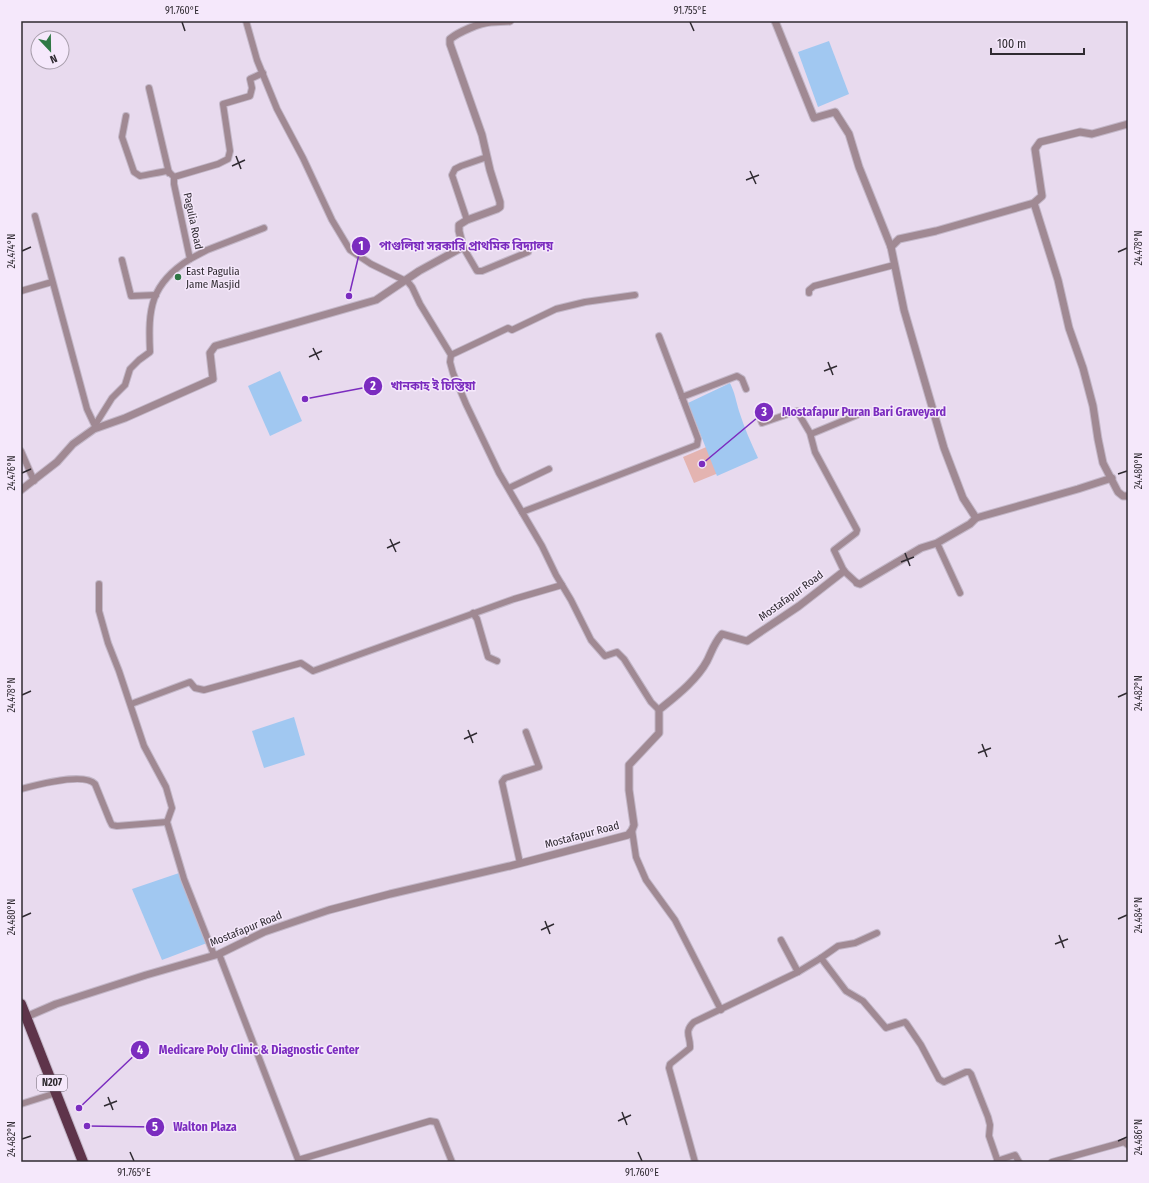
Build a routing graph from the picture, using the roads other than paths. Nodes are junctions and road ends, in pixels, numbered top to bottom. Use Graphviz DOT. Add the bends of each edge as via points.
graph roads {
  1 [pos="246,21"];
  2 [pos="510,21"];
  3 [pos="775,21"];
  4 [pos="482,22"];
  5 [pos="263,73"];
  6 [pos="149,88"];
  7 [pos="126,116"];
  8 [pos="1128,124"];
  9 [pos="487,157"];
  10 [pos="172,175"];
  11 [pos="1034,203"];
  12 [pos="35,216"];
  13 [pos="467,220"];
  14 [pos="264,228"];
  15 [pos="463,247"];
  16 [pos="891,247"];
  17 [pos="528,252"];
  18 [pos="190,259"];
  19 [pos="122,260"];
  20 [pos="894,265"];
  21 [pos="405,281"];
  22 [pos="52,282"];
  23 [pos="21,291"];
  24 [pos="809,292"];
  25 [pos="156,295"];
  26 [pos="634,295"];
  27 [pos="659,336"];
  28 [pos="451,355"];
  29 [pos="746,389"];
  30 [pos="682,397"];
  31 [pos="760,415"];
  32 [pos="858,416"];
  33 [pos="94,428"];
  34 [pos="811,434"];
  35 [pos="21,451"];
  36 [pos="549,469"];
  37 [pos="1112,478"];
  38 [pos="34,480"];
  39 [pos="509,488"];
  40 [pos="21,490"];
  41 [pos="1128,496"];
  42 [pos="522,512"];
  43 [pos="976,518"];
  44 [pos="937,543"];
  45 [pos="844,570"];
  46 [pos="857,583"];
  47 [pos="99,584"];
  48 [pos="562,585"];
  49 [pos="960,593"];
  50 [pos="473,613"];
  51 [pos="497,661"];
  52 [pos="131,704"];
  53 [pos="659,710"];
  54 [pos="526,732"];
  55 [pos="21,789"];
  56 [pos="167,822"];
  57 [pos="632,830"];
  58 [pos="520,863"];
  59 [pos="877,933"];
  60 [pos="781,940"];
  61 [pos="216,954"];
  62 [pos="821,958"];
  63 [pos="798,972"];
  64 [pos="21,1004"];
  65 [pos="721,1010"];
  66 [pos="26,1017"];
  67 [pos="56,1093"];
  68 [pos="21,1104"];
  69 [pos="1128,1146"];
  70 [pos="299,1161"];
  71 [pos="998,1161"];
  72 [pos="83,1162"];
  73 [pos="452,1162"];
  74 [pos="696,1162"];
  75 [pos="1019,1162"];
  76 [pos="1052,1162"];
  1 -- 5 [label="street"];
  2 -- 4 [label="street"];
  3 -- 16 [label="street" via="814,118 835,112 849,134 859,167"];
  4 -- 9 [label="street" via="450,39"];
  5 -- 10 [label="street" via="250,79 250,96 223,104 230,151 228,159"];
  5 -- 21 [label="street" via="277,109 332,220 350,250"];
  6 -- 10 [label="street, Pagulia Road"];
  7 -- 10 [label="street" via="122,137 134,172 140,176 168,171"];
  8 -- 11 [label="street" via="1092,134 1080,132 1040,142 1035,149 1042,196"];
  9 -- 13 [label="street" via="500,207"];
  9 -- 13 [label="street" via="455,169 452,175"];
  10 -- 18 [label="street, Pagulia Road"];
  11 -- 16 [label="street" via="936,232 899,240"];
  11 -- 37 [label="street" via="1093,406 1103,463"];
  12 -- 22 [label="street"];
  13 -- 15 [label="street" via="459,225"];
  14 -- 18 [label="street"];
  15 -- 17 [label="street" via="477,271"];
  15 -- 21 [label="street"];
  16 -- 20 [label="street"];
  18 -- 25 [label="street, Pagulia Road" via="168,275"];
  19 -- 25 [label="street" via="131,296"];
  20 -- 24 [label="street" via="814,286"];
  20 -- 43 [label="street" via="904,310 944,448 963,498"];
  21 -- 28 [label="street" via="412,287"];
  21 -- 33 [label="street, Pagulia Road" via="376,300 215,346 210,353 213,379 124,418"];
  22 -- 23 [label="street"];
  22 -- 33 [label="street"];
  25 -- 33 [label="street, Pagulia Road" via="150,316 150,352 130,369 125,385 112,398"];
  26 -- 28 [label="street" via="556,309 512,330 508,328 499,331"];
  27 -- 30 [label="street"];
  28 -- 39 [label="street" via="453,372 471,416"];
  29 -- 30 [label="street" via="742,378 737,376"];
  30 -- 42 [label="street" via="698,439 697,445"];
  31 -- 34 [label="street" via="762,423 797,411"];
  32 -- 34 [label="street"];
  33 -- 38 [label="street, Pagulia Road"];
  34 -- 45 [label="street" via="815,452 857,530 834,550"];
  35 -- 38 [label="street"];
  36 -- 39 [label="street"];
  37 -- 41 [label="street" via="1118,492"];
  37 -- 43 [label="street"];
  38 -- 40 [label="street, Pagulia Road"];
  39 -- 42 [label="street"];
  42 -- 48 [label="street"];
  43 -- 44 [label="street"];
  44 -- 46 [label="street" via="921,548 860,584"];
  44 -- 49 [label="street"];
  45 -- 46 [label="street"];
  45 -- 53 [label="street, Mostafapur Road" via="799,606 747,641 722,634 697,675"];
  47 -- 52 [label="street" via="99,611"];
  48 -- 50 [label="street"];
  48 -- 53 [label="street" via="590,640 605,656 617,652 624,659 651,702"];
  50 -- 51 [label="street" via="488,657"];
  50 -- 52 [label="street" via="313,671 301,663 204,690 195,688 190,682"];
  52 -- 56 [label="street" via="144,746 166,787 172,808"];
  53 -- 57 [label="street, Mostafapur Road" via="659,733 629,765 629,790 634,825"];
  54 -- 58 [label="street" via="539,767 505,778 502,782"];
  55 -- 56 [label="street" via="54,780 92,781 112,824 117,826"];
  56 -- 61 [label="street" via="184,880"];
  57 -- 58 [label="street, Mostafapur Road" via="628,835"];
  57 -- 65 [label="street" via="636,857 646,880 675,920"];
  58 -- 61 [label="street, Mostafapur Road" via="329,910 264,932"];
  59 -- 62 [label="street" via="838,946"];
  60 -- 63 [label="street"];
  61 -- 66 [label="street, Mostafapur Road" via="56,1004"];
  61 -- 70 [label="street"];
  62 -- 63 [label="street"];
  62 -- 71 [label="street" via="846,991 863,1001 886,1028 906,1023 939,1079 944,1082 966,1072 971,1074 988,1117 988,1136"];
  63 -- 65 [label="street"];
  64 -- 66 [label="highway, N207"];
  65 -- 74 [label="street" via="690,1026 690,1048 670,1064 669,1068"];
  66 -- 67 [label="highway, N207"];
  67 -- 68 [label="street"];
  67 -- 72 [label="highway, N207"];
  69 -- 76 [label="street" via="1124,1142"];
  70 -- 73 [label="street" via="430,1121 436,1122"];
  71 -- 75 [label="street" via="1014,1155"];
}
